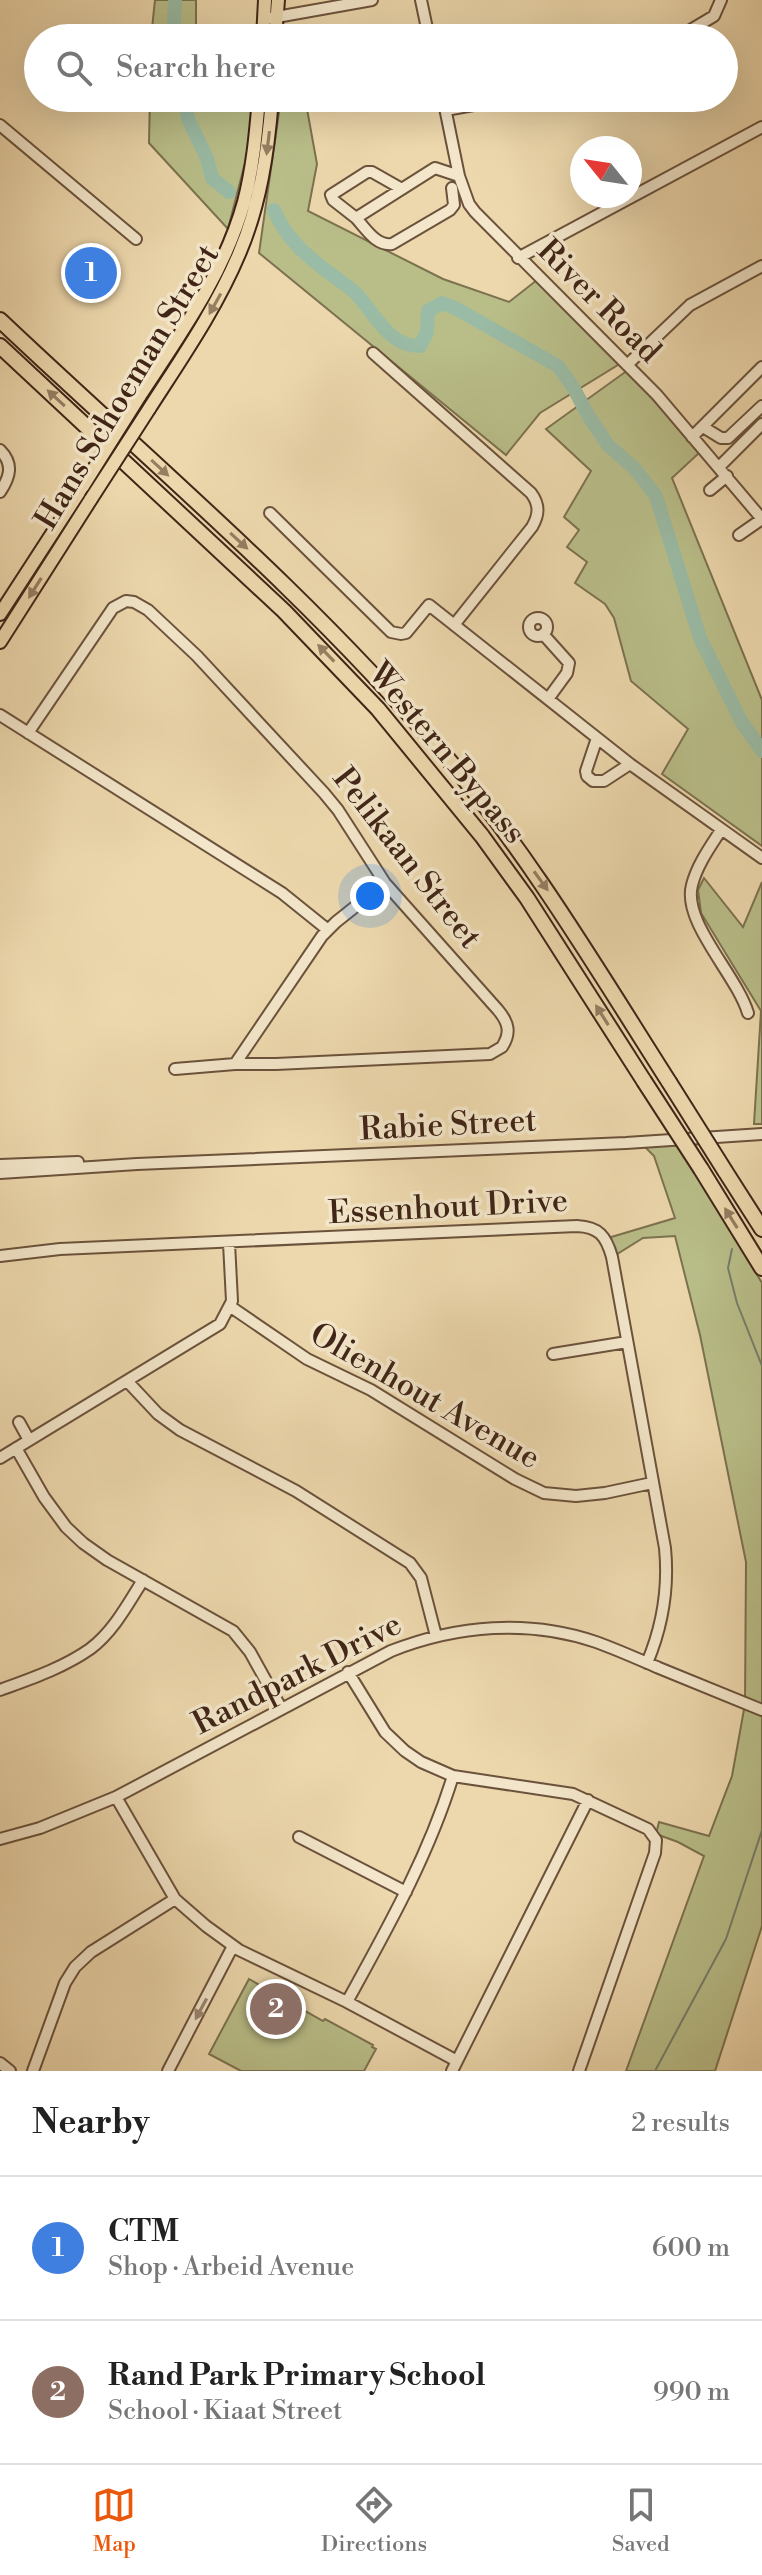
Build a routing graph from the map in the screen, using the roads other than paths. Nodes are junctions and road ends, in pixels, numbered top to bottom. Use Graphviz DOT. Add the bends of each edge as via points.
graph roads {
  1 [pos="265,0"];
  2 [pos="278,0"];
  3 [pos="372,0"];
  4 [pos="421,0"];
  5 [pos="721,0"];
  6 [pos="270,18"];
  7 [pos="268,24"];
  8 [pos="272,24"];
  9 [pos="426,24"];
  10 [pos="701,24"];
  11 [pos="257,112"];
  12 [pos="270,112"];
  13 [pos="446,112"];
  14 [pos="0,125"];
  15 [pos="762,127"];
  16 [pos="459,176"];
  17 [pos="452,188"];
  18 [pos="402,189"];
  19 [pos="356,218"];
  20 [pos="241,232"];
  21 [pos="136,239"];
  22 [pos="518,258"];
  23 [pos="762,266"];
  24 [pos="0,320"];
  25 [pos="0,346"];
  26 [pos="373,353"];
  27 [pos="627,365"];
  28 [pos="762,367"];
  29 [pos="762,406"];
  30 [pos="762,424"];
  31 [pos="703,427"];
  32 [pos="692,437"];
  33 [pos="2,452"];
  34 [pos="719,467"];
  35 [pos="727,476"];
  36 [pos="710,490"];
  37 [pos="0,492"];
  38 [pos="270,513"];
  39 [pos="762,519"];
  40 [pos="739,535"];
  41 [pos="0,614"];
  42 [pos="454,625"];
  43 [pos="543,634"];
  44 [pos="0,642"];
  45 [pos="548,699"];
  46 [pos="0,715"];
  47 [pos="28,733"];
  48 [pos="597,738"];
  49 [pos="630,764"];
  50 [pos="721,830"];
  51 [pos="762,858"];
  52 [pos="385,883"];
  53 [pos="328,930"];
  54 [pos="748,1013"];
  55 [pos="235,1064"];
  56 [pos="175,1069"];
  57 [pos="760,1134"];
  58 [pos="137,1164"];
  59 [pos="0,1165"];
  60 [pos="0,1173"];
  61 [pos="762,1229"];
  62 [pos="229,1243"];
  63 [pos="0,1256"];
  64 [pos="762,1268"];
  65 [pos="231,1307"];
  66 [pos="627,1342"];
  67 [pos="553,1354"];
  68 [pos="128,1382"];
  69 [pos="19,1422"];
  70 [pos="29,1440"];
  71 [pos="16,1448"];
  72 [pos="0,1458"];
  73 [pos="652,1483"];
  74 [pos="143,1580"];
  75 [pos="436,1636"];
  76 [pos="647,1663"];
  77 [pos="348,1672"];
  78 [pos="0,1690"];
  79 [pos="281,1708"];
  80 [pos="762,1710"];
  81 [pos="453,1776"];
  82 [pos="116,1797"];
  83 [pos="588,1800"];
  84 [pos="299,1837"];
  85 [pos="0,1839"];
  86 [pos="406,1892"];
  87 [pos="175,1899"];
  88 [pos="233,1946"];
  89 [pos="347,2002"];
  90 [pos="0,2063"];
  91 [pos="454,2066"];
  92 [pos="10,2071"];
  93 [pos="33,2071"];
  94 [pos="168,2071"];
  95 [pos="579,2071"];
  1 -- 6 [label="main road"];
  2 -- 6 [label="main road"];
  3 -- 6 [label="street"];
  4 -- 9 [label="street"];
  5 -- 10 [label="street" via="714,16"];
  6 -- 7 [label="main road"];
  6 -- 8 [label="main road"];
  11 -- 20 [label="main road, Hans Schoeman Street"];
  12 -- 20 [label="main road, Hans Schoeman Street, one-way" via="260,188"];
  13 -- 16 [label="street, River Road"];
  14 -- 21 [label="street"];
  15 -- 22 [label="street"];
  16 -- 18 [label="street" via="435,168"];
  16 -- 22 [label="street, River Road" via="469,204"];
  17 -- 19 [label="street" via="450,210 392,244 379,242"];
  18 -- 19 [label="street"];
  18 -- 19 [label="street" via="367,172 334,191 333,200"];
  20 -- 41 [label="main road, Hans Schoeman Street, bridge"];
  20 -- 44 [label="main road, Hans Schoeman Street, one-way, bridge" via="232,271 210,314"];
  22 -- 27 [label="street, River Road"];
  23 -- 27 [label="street" via="690,305"];
  24 -- 61 [label="highway, Western Bypass, one-way, bridge" via="296,594 442,752 549,892"];
  64 -- 25 [label="highway, Western Bypass, one-way, bridge" via="527,898 378,709 284,611"];
  26 -- 42 [label="street" via="538,504 532,527"];
  27 -- 32 [label="street, River Road"];
  28 -- 31 [label="street"];
  29 -- 31 [label="street" via="728,438"];
  30 -- 34 [label="street"];
  31 -- 32 [label="street"];
  32 -- 34 [label="street, River Road"];
  33 -- 37 [label="street" via="9,460 9,473"];
  34 -- 35 [label="street, River Road"];
  35 -- 36 [label="street"];
  35 -- 39 [label="street, River Road"];
  38 -- 42 [label="street" via="391,632 406,633 429,605"];
  39 -- 40 [label="street"];
  42 -- 45 [label="street"];
  43 -- 45 [label="street" via="569,663"];
  45 -- 48 [label="street"];
  46 -- 47 [label="street"];
  47 -- 52 [label="street, Pelikaan Street" via="109,613 121,602 134,602 197,656 330,799"];
  47 -- 53 [label="street" via="282,893"];
  48 -- 49 [label="street"];
  48 -- 49 [label="street" via="586,771 593,781 604,781"];
  49 -- 50 [label="street"];
  50 -- 51 [label="street"];
  50 -- 54 [label="street" via="692,885 692,913 737,985"];
  52 -- 53 [label="street"];
  52 -- 55 [label="street, Pelikaan Street" via="504,1018 508,1030 502,1047 476,1055"];
  53 -- 55 [label="street"];
  55 -- 56 [label="street, Pelikaan Street"];
  57 -- 58 [label="street, Rabie Street"];
  58 -- 59 [label="street, Rabie Street"];
  58 -- 60 [label="street, Rabie Street"];
  62 -- 63 [label="street, Essenhout Drive"];
  62 -- 65 [label="street"];
  62 -- 66 [label="street, Essenhout Drive" via="590,1227 601,1233 610,1251"];
  65 -- 68 [label="street" via="213,1331"];
  65 -- 73 [label="street, Olienhout Avenue" via="307,1359 371,1390 530,1487 553,1496 576,1496"];
  66 -- 67 [label="street"];
  66 -- 73 [label="street, Essenhout Drive"];
  68 -- 70 [label="street"];
  68 -- 75 [label="street" via="180,1430 296,1491 410,1563 421,1578"];
  69 -- 70 [label="street"];
  70 -- 71 [label="street"];
  71 -- 72 [label="street"];
  71 -- 74 [label="street" via="66,1527"];
  73 -- 76 [label="street, Essenhout Drive" via="667,1579 663,1616"];
  74 -- 78 [label="street" via="92,1648"];
  74 -- 79 [label="street" via="233,1631"];
  75 -- 76 [label="street, Randpark Drive" via="490,1628 547,1630"];
  75 -- 77 [label="street, Randpark Drive"];
  76 -- 80 [label="street, Randpark Drive"];
  77 -- 79 [label="street, Randpark Drive"];
  77 -- 81 [label="street" via="389,1737 421,1762"];
  79 -- 82 [label="street, Randpark Drive"];
  81 -- 83 [label="street" via="551,1789"];
  81 -- 86 [label="street"];
  82 -- 85 [label="street, Randpark Drive"];
  82 -- 87 [label="street"];
  83 -- 91 [label="street"];
  83 -- 95 [label="street" via="648,1829 656,1840"];
  84 -- 86 [label="street"];
  86 -- 89 [label="street"];
  87 -- 88 [label="street"];
  87 -- 93 [label="street" via="75,1967"];
  88 -- 89 [label="street"];
  88 -- 94 [label="street, one-way"];
  89 -- 91 [label="street"];
  90 -- 92 [label="street"];
}
